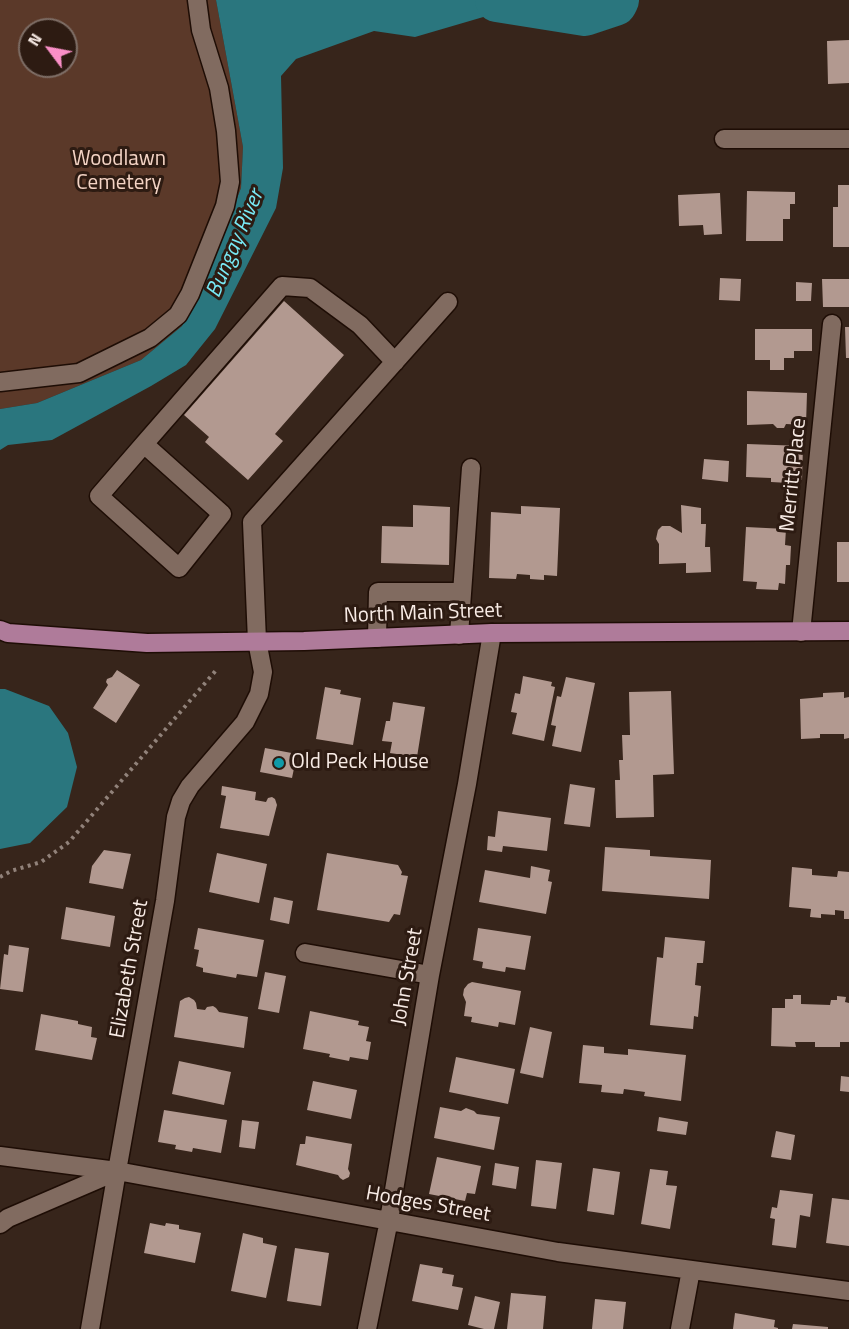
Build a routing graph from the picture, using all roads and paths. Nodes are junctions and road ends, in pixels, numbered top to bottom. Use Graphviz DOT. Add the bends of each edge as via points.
graph roads {
  1 [pos="197,0"];
  2 [pos="724,139"];
  3 [pos="849,139"];
  4 [pos="448,302"];
  5 [pos="832,324"];
  6 [pos="395,362"];
  7 [pos="0,382"];
  8 [pos="144,444"];
  9 [pos="471,468"];
  10 [pos="222,514"];
  11 [pos="252,522"];
  12 [pos="462,592"];
  13 [pos="0,630"];
  14 [pos="849,631"];
  15 [pos="801,632"];
  16 [pos="492,633"];
  17 [pos="459,635"];
  18 [pos="377,638"];
  19 [pos="257,642"];
  20 [pos="218,668"];
  21 [pos="0,877"];
  22 [pos="305,953"];
  23 [pos="430,975"];
  24 [pos="0,1155"];
  25 [pos="117,1171"];
  26 [pos="389,1220"];
  27 [pos="0,1224"];
  28 [pos="691,1270"];
  29 [pos="849,1291"];
  30 [pos="90,1329"];
  31 [pos="367,1329"];
  32 [pos="680,1329"];
  1 -- 7 [label="street" via="201,30 219,88 230,182 225,207 190,294 178,315 150,338 78,373"];
  2 -- 3 [label="street"];
  4 -- 6 [label="street"];
  5 -- 15 [label="street, Merritt Place"];
  6 -- 8 [label="street" via="360,325 310,288 282,286"];
  6 -- 11 [label="street"];
  8 -- 10 [label="street"];
  8 -- 10 [label="street" via="99,495 179,568"];
  9 -- 12 [label="street"];
  10 -- 11 [label="street"];
  11 -- 19 [label="street, Elizabeth Street"];
  12 -- 17 [label="street"];
  12 -- 18 [label="street" via="378,592"];
  13 -- 19 [label="main road, North Main Street" via="147,643"];
  14 -- 15 [label="main road, North Main Street"];
  15 -- 16 [label="main road, North Main Street"];
  16 -- 17 [label="main road, North Main Street"];
  16 -- 23 [label="street, John Street"];
  17 -- 18 [label="main road, North Main Street"];
  18 -- 19 [label="main road, North Main Street"];
  19 -- 25 [label="street, Elizabeth Street" via="263,672 253,709 190,786 176,817"];
  20 -- 21 [label="path" via="69,842 40,862"];
  22 -- 23 [label="street"];
  23 -- 26 [label="street, John Street"];
  24 -- 25 [label="street, Hodges Street"];
  25 -- 26 [label="street, Hodges Street"];
  25 -- 27 [label="street"];
  25 -- 30 [label="street, Elizabeth Street"];
  26 -- 28 [label="street, Hodges Street" via="558,1252"];
  26 -- 31 [label="street, John Street"];
  28 -- 29 [label="street, Hodges Street"];
  28 -- 32 [label="street"];
}
